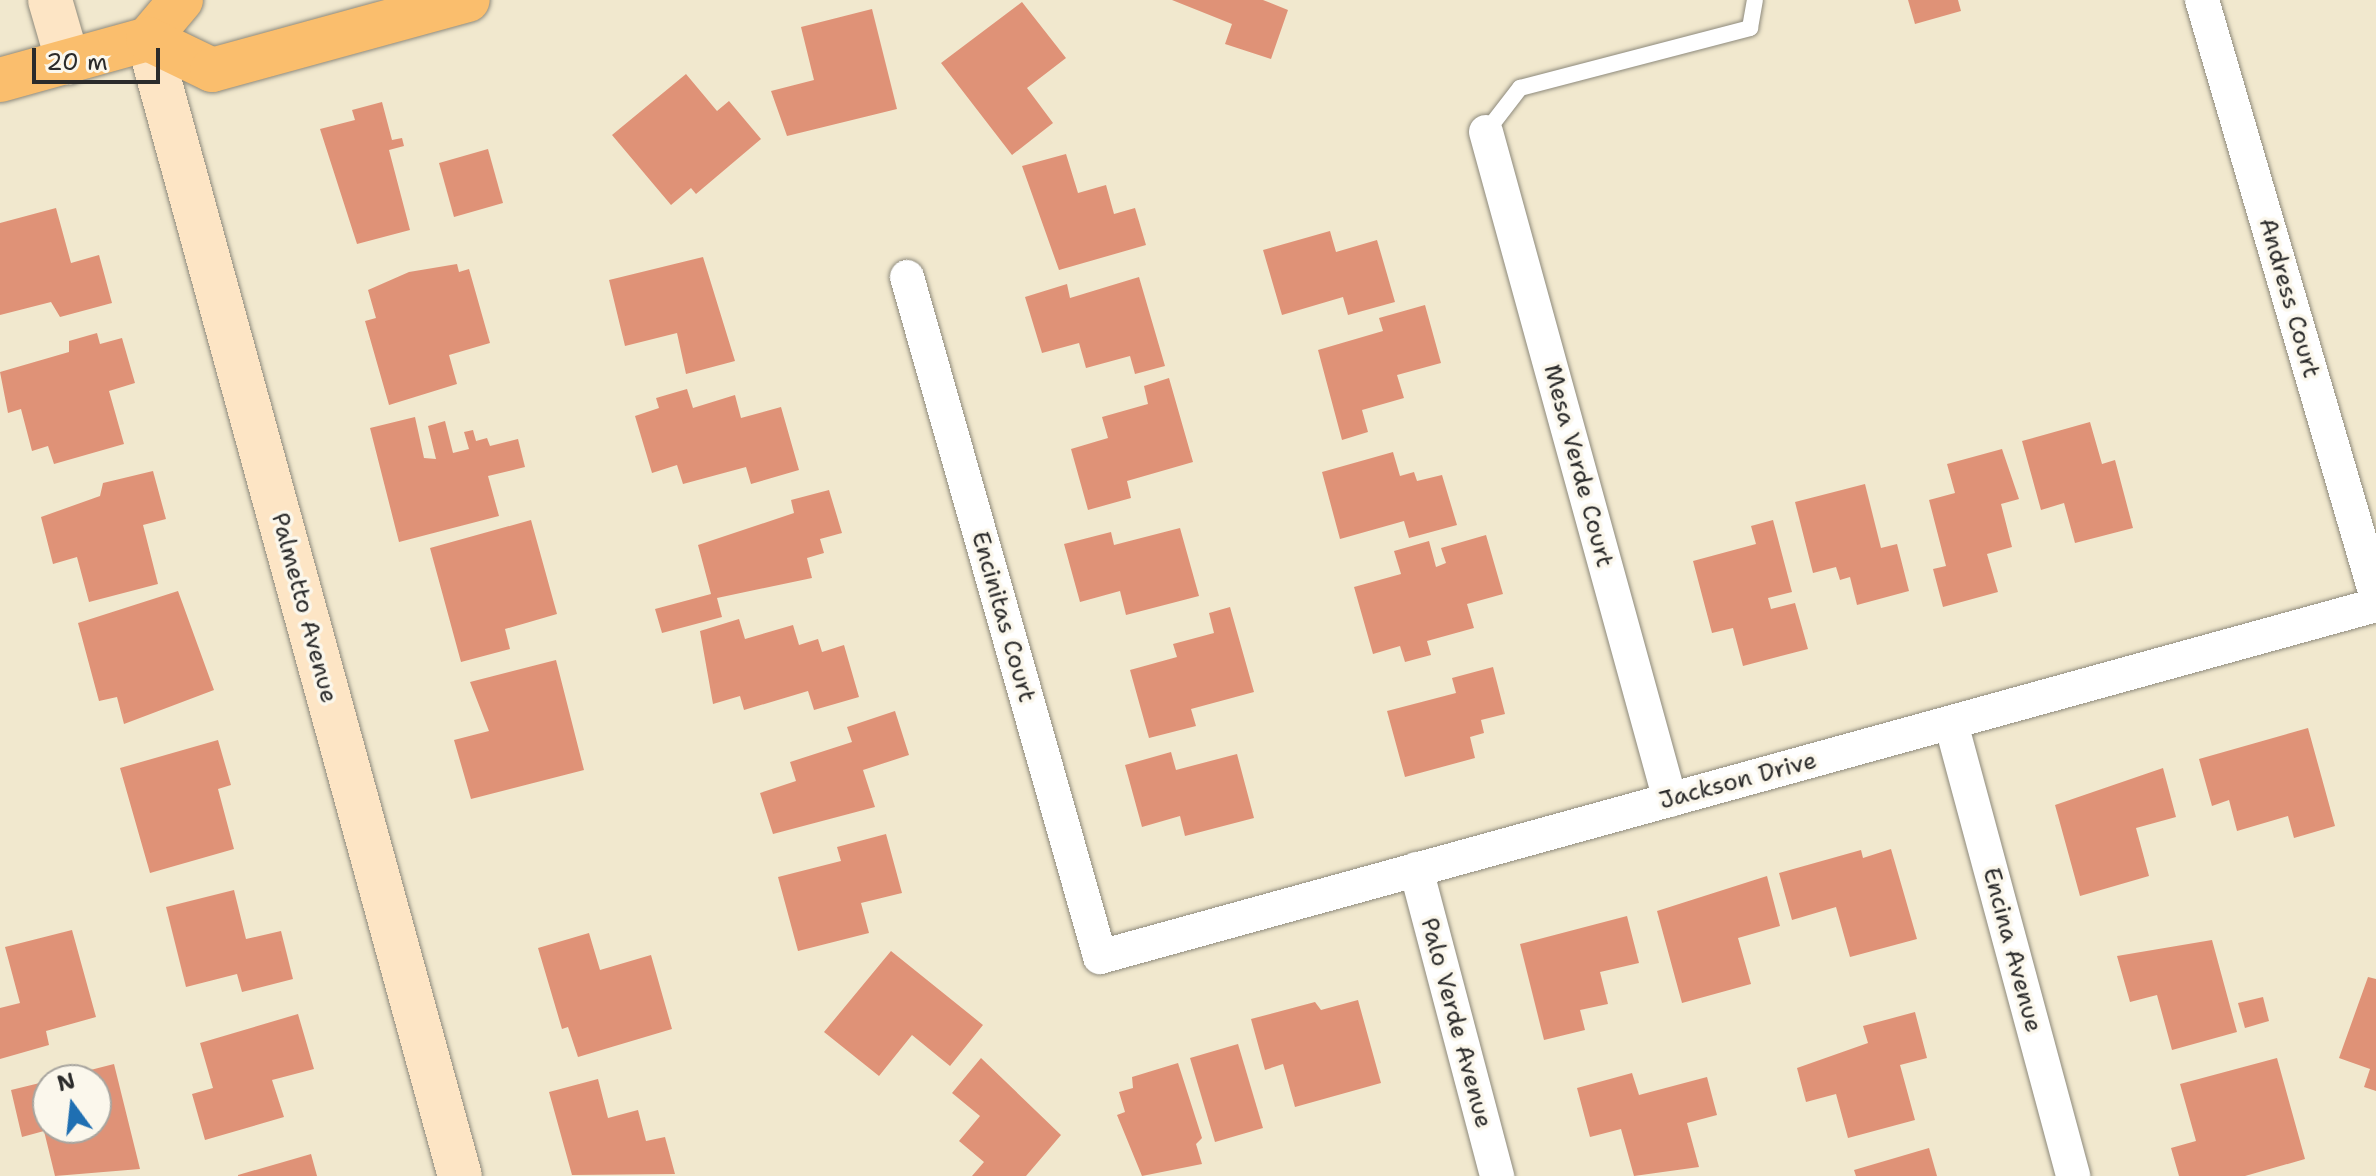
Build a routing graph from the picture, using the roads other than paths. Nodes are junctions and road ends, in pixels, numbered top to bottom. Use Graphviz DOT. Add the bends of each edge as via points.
graph roads {
  1 [pos="50,0"];
  2 [pos="181,0"];
  3 [pos="468,0"];
  4 [pos="1755,0"];
  5 [pos="2202,0"];
  6 [pos="148,39"];
  7 [pos="68,62"];
  8 [pos="0,80"];
  9 [pos="1486,132"];
  10 [pos="907,277"];
  11 [pos="2376,595"];
  12 [pos="2376,605"];
  13 [pos="1951,723"];
  14 [pos="1670,800"];
  15 [pos="1416,869"];
  16 [pos="1100,957"];
  17 [pos="460,1176"];
  18 [pos="1497,1176"];
  19 [pos="2073,1176"];
  1 -- 7 [label="street"];
  2 -- 6 [label="main road"];
  3 -- 6 [label="main road" via="212,70"];
  4 -- 9 [label="lane" via="1750,28 1520,88"];
  5 -- 11 [label="street, Andress Court"];
  6 -- 7 [label="main road"];
  6 -- 17 [label="street, Palmetto Avenue"];
  7 -- 8 [label="main road"];
  9 -- 14 [label="street, Mesa Verde Court"];
  10 -- 16 [label="street, Encinitas Court"];
  12 -- 13 [label="street, Jackson Drive"];
  13 -- 14 [label="street, Jackson Drive"];
  13 -- 19 [label="street, Encina Avenue"];
  14 -- 15 [label="street, Jackson Drive"];
  15 -- 16 [label="street, Jackson Drive"];
  15 -- 18 [label="street, Palo Verde Avenue"];
}
